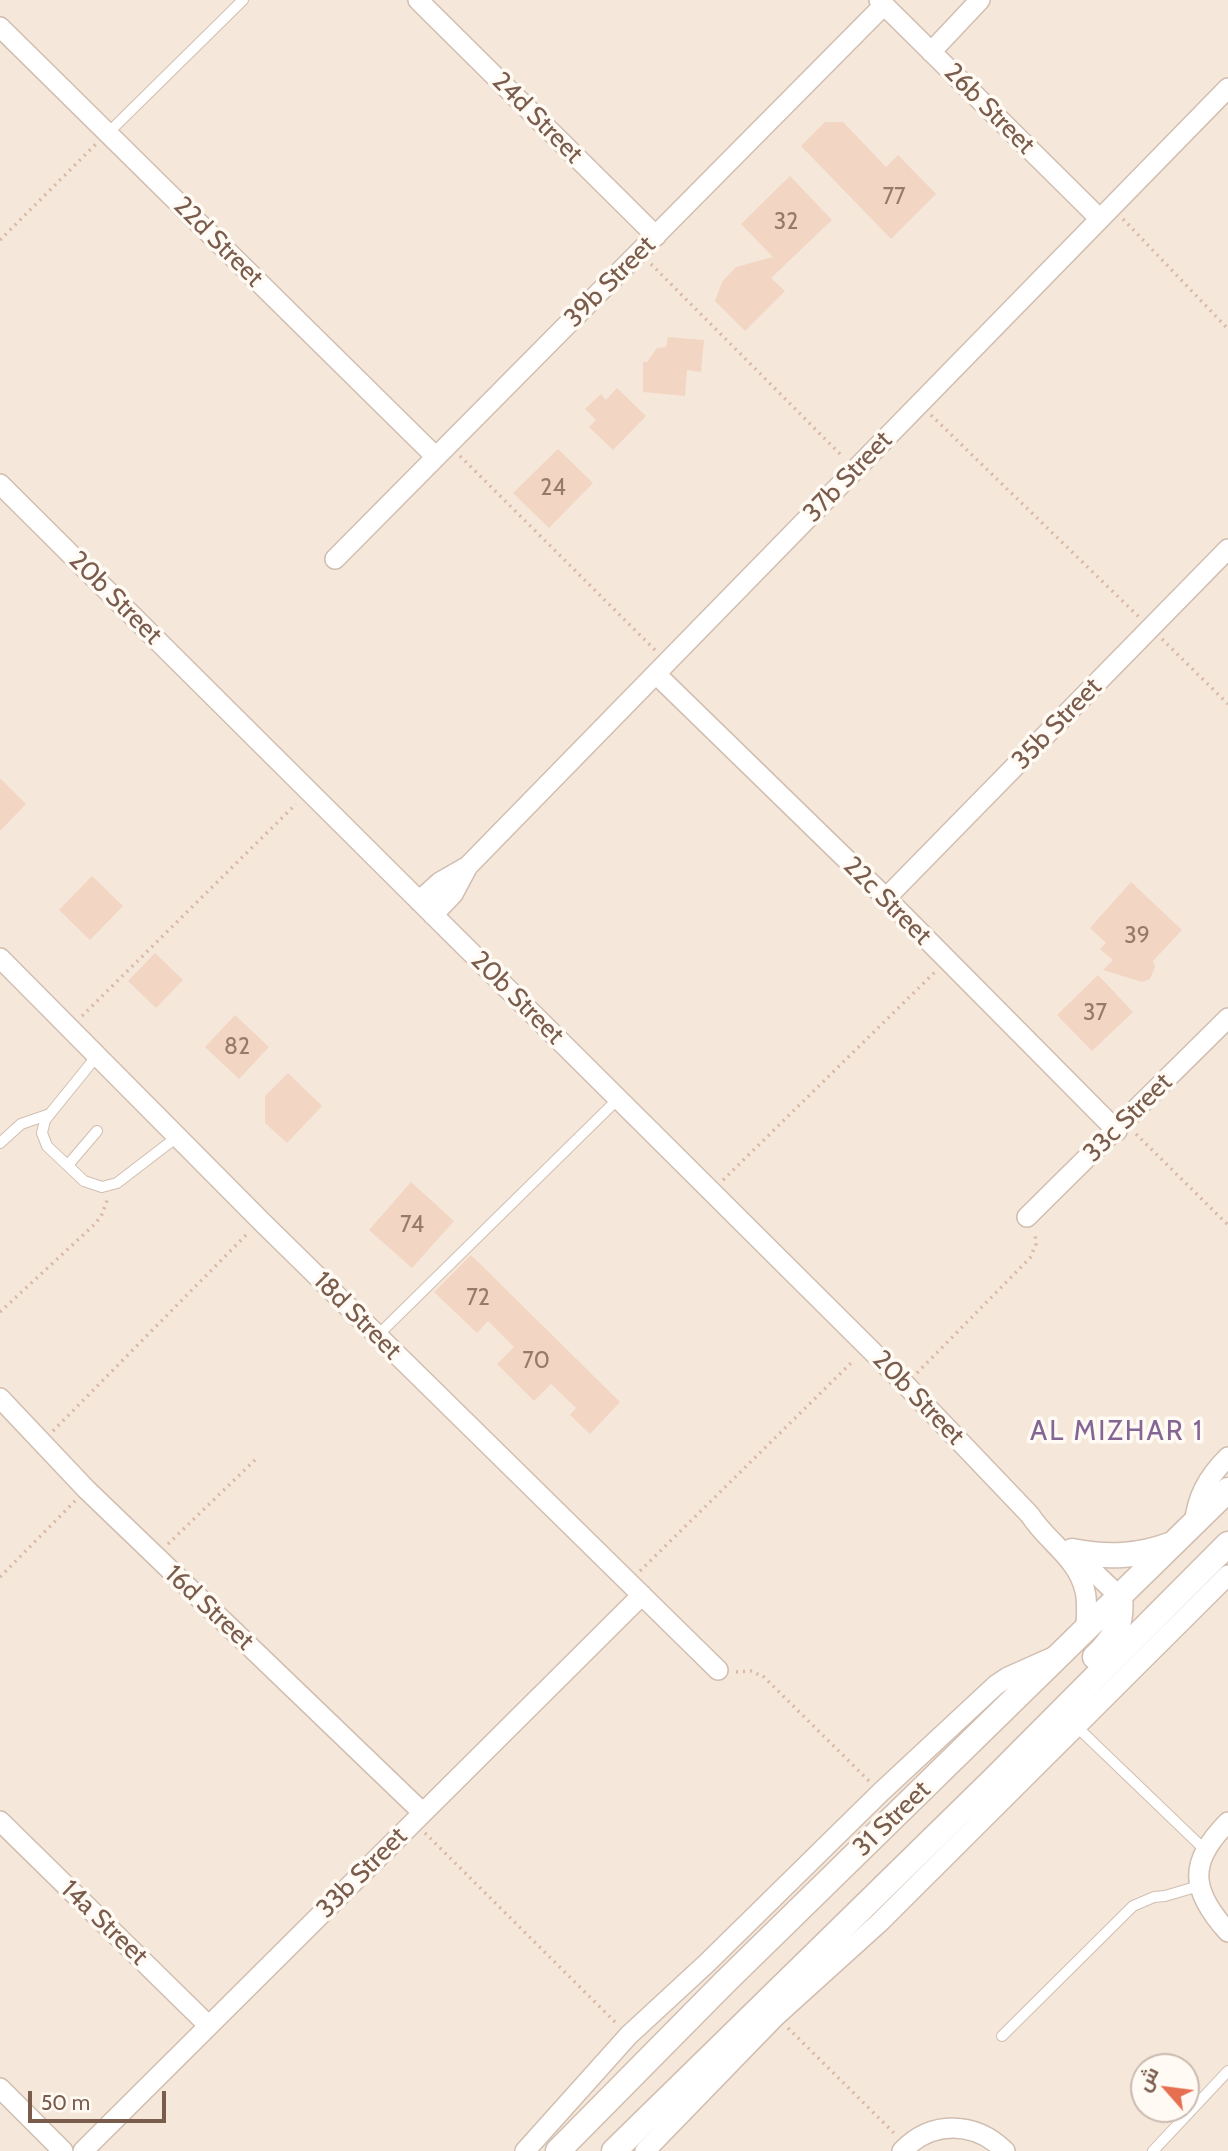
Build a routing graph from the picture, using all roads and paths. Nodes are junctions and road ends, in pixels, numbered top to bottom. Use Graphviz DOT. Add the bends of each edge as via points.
graph roads {
  1 [pos="243,0"];
  2 [pos="418,0"];
  3 [pos="980,0"];
  4 [pos="881,3"];
  5 [pos="0,26"];
  6 [pos="932,52"];
  7 [pos="1228,88"];
  8 [pos="107,133"];
  9 [pos="1105,213"];
  10 [pos="656,236"];
  11 [pos="0,240"];
  12 [pos="639,252"];
  13 [pos="1228,328"];
  14 [pos="919,404"];
  15 [pos="443,451"];
  16 [pos="855,470"];
  17 [pos="0,484"];
  18 [pos="1228,549"];
  19 [pos="335,559"];
  20 [pos="1151,628"];
  21 [pos="661,668"];
  22 [pos="1228,705"];
  23 [pos="309,791"];
  24 [pos="468,866"];
  25 [pos="886,898"];
  26 [pos="419,901"];
  27 [pos="433,915"];
  28 [pos="0,958"];
  29 [pos="946,962"];
  30 [pos="1228,1018"];
  31 [pos="68,1030"];
  32 [pos="96,1057"];
  33 [pos="618,1099"];
  34 [pos="50,1114"];
  35 [pos="1120,1127"];
  36 [pos="97,1131"];
  37 [pos="177,1137"];
  38 [pos="0,1143"];
  39 [pos="68,1165"];
  40 [pos="110,1186"];
  41 [pos="712,1191"];
  42 [pos="1027,1217"];
  43 [pos="261,1221"];
  44 [pos="1228,1224"];
  45 [pos="0,1312"];
  46 [pos="377,1336"];
  47 [pos="868,1347"];
  48 [pos="905,1384"];
  49 [pos="0,1398"];
  50 [pos="42,1442"];
  51 [pos="1228,1457"];
  52 [pos="257,1458"];
  53 [pos="86,1489"];
  54 [pos="1228,1490"];
  55 [pos="1030,1515"];
  56 [pos="1194,1525"];
  57 [pos="1176,1543"];
  58 [pos="1228,1544"];
  59 [pos="1072,1551"];
  60 [pos="155,1556"];
  61 [pos="1228,1575"];
  62 [pos="0,1577"];
  63 [pos="635,1589"];
  64 [pos="1120,1597"];
  65 [pos="1086,1630"];
  66 [pos="1063,1652"];
  67 [pos="718,1670"];
  68 [pos="1076,1726"];
  69 [pos="993,1780"];
  70 [pos="881,1792"];
  71 [pos="419,1817"];
  72 [pos="0,1821"];
  73 [pos="1228,1822"];
  74 [pos="1204,1849"];
  75 [pos="1199,1886"];
  76 [pos="1228,1932"];
  77 [pos="776,2016"];
  78 [pos="208,2025"];
  79 [pos="629,2035"];
  80 [pos="1002,2036"];
  81 [pos="1228,2071"];
  82 [pos="0,2088"];
  83 [pos="904,2148"];
  84 [pos="64,2151"];
  85 [pos="83,2151"];
  86 [pos="525,2151"];
  87 [pos="558,2151"];
  88 [pos="614,2151"];
  89 [pos="645,2151"];
  90 [pos="1005,2151"];
  91 [pos="1153,2151"];
  1 -- 8 [label="lane"];
  2 -- 10 [label="street, 24d Street"];
  3 -- 6 [label="street"];
  4 -- 6 [label="street, 26b Street"];
  4 -- 10 [label="street, 39b Street"];
  5 -- 8 [label="street, 22d Street"];
  6 -- 9 [label="street, 26b Street"];
  7 -- 9 [label="street, 37b Street"];
  8 -- 11 [label="path"];
  8 -- 15 [label="street, 22d Street"];
  9 -- 13 [label="path"];
  9 -- 14 [label="street, 37b Street"];
  10 -- 12 [label="street, 39b Street"];
  12 -- 15 [label="street, 39b Street"];
  12 -- 16 [label="path"];
  14 -- 16 [label="street, 37b Street"];
  14 -- 20 [label="path"];
  15 -- 19 [label="street, 39b Street"];
  15 -- 21 [label="path"];
  16 -- 21 [label="street, 37b Street"];
  17 -- 23 [label="street, 20b Street"];
  18 -- 20 [label="street, 35b Street"];
  20 -- 22 [label="path"];
  20 -- 25 [label="street, 35b Street"];
  21 -- 24 [label="street, 37b Street"];
  21 -- 25 [label="street, 22c Street"];
  23 -- 26 [label="street, 20b Street"];
  23 -- 31 [label="path"];
  24 -- 26 [label="street, 37b Street"];
  24 -- 27 [label="street, 37b Street" via="453,894"];
  25 -- 29 [label="street, 22c Street"];
  26 -- 27 [label="street, 20b Street"];
  27 -- 33 [label="street, 20b Street"];
  28 -- 31 [label="street, 18d Street"];
  29 -- 35 [label="street, 22c Street"];
  29 -- 41 [label="path"];
  30 -- 35 [label="street, 33c Street"];
  31 -- 32 [label="street, 18d Street"];
  32 -- 34 [label="lane"];
  32 -- 37 [label="street, 18d Street"];
  33 -- 41 [label="street, 20b Street"];
  33 -- 46 [label="lane"];
  34 -- 38 [label="lane" via="21,1124"];
  34 -- 39 [label="lane" via="43,1126 44,1140"];
  35 -- 42 [label="street, 33c Street"];
  35 -- 44 [label="path"];
  36 -- 39 [label="lane"];
  37 -- 40 [label="lane"];
  37 -- 43 [label="street, 18d Street"];
  39 -- 40 [label="lane" via="90,1184"];
  40 -- 45 [label="path" via="96,1223"];
  41 -- 47 [label="street, 20b Street"];
  42 -- 48 [label="path" via="1036,1236 1034,1253"];
  43 -- 46 [label="street, 18d Street"];
  43 -- 50 [label="path"];
  46 -- 63 [label="street, 18d Street"];
  47 -- 48 [label="street, 20b Street"];
  47 -- 63 [label="path"];
  48 -- 55 [label="street, 20b Street"];
  49 -- 50 [label="street, 16d Street"];
  50 -- 53 [label="street, 16d Street"];
  51 -- 56 [label="street" via="1199,1497"];
  52 -- 60 [label="path"];
  53 -- 60 [label="street, 16d Street"];
  53 -- 62 [label="path"];
  54 -- 56 [label="street, 31 Street"];
  55 -- 59 [label="street, 20b Street"];
  55 -- 65 [label="street, 20b Street" via="1068,1557 1081,1579"];
  56 -- 57 [label="street, 31 Street"];
  57 -- 59 [label="street" via="1125,1556"];
  57 -- 64 [label="street, 31 Street"];
  58 -- 69 [label="street, 31 Street"];
  59 -- 64 [label="street, 20b Street"];
  60 -- 71 [label="street, 16d Street"];
  61 -- 68 [label="street"];
  63 -- 67 [label="street, 18d Street"];
  63 -- 71 [label="street, 33b Street"];
  64 -- 65 [label="street, 31 Street"];
  64 -- 69 [label="street" via="1119,1623 1109,1643 1010,1743"];
  65 -- 66 [label="street, 31 Street"];
  66 -- 70 [label="street" via="996,1685"];
  66 -- 87 [label="street, 31 Street"];
  67 -- 70 [label="path" via="751,1671 764,1677"];
  68 -- 74 [label="lane"];
  68 -- 77 [label="street" via="880,1922"];
  69 -- 88 [label="street, 31 Street"];
  70 -- 79 [label="street"];
  71 -- 78 [label="street, 33b Street"];
  71 -- 79 [label="path"];
  72 -- 78 [label="street, 14a Street"];
  73 -- 74 [label="street"];
  74 -- 75 [label="street" via="1198,1867"];
  75 -- 76 [label="street" via="1206,1904"];
  75 -- 80 [label="lane" via="1133,1906"];
  77 -- 83 [label="path"];
  77 -- 89 [label="street"];
  78 -- 85 [label="street, 33b Street"];
  79 -- 86 [label="street"];
  81 -- 91 [label="lane"];
  82 -- 84 [label="street"];
  83 -- 90 [label="street" via="920,2136 953,2128 976,2130"];
}
